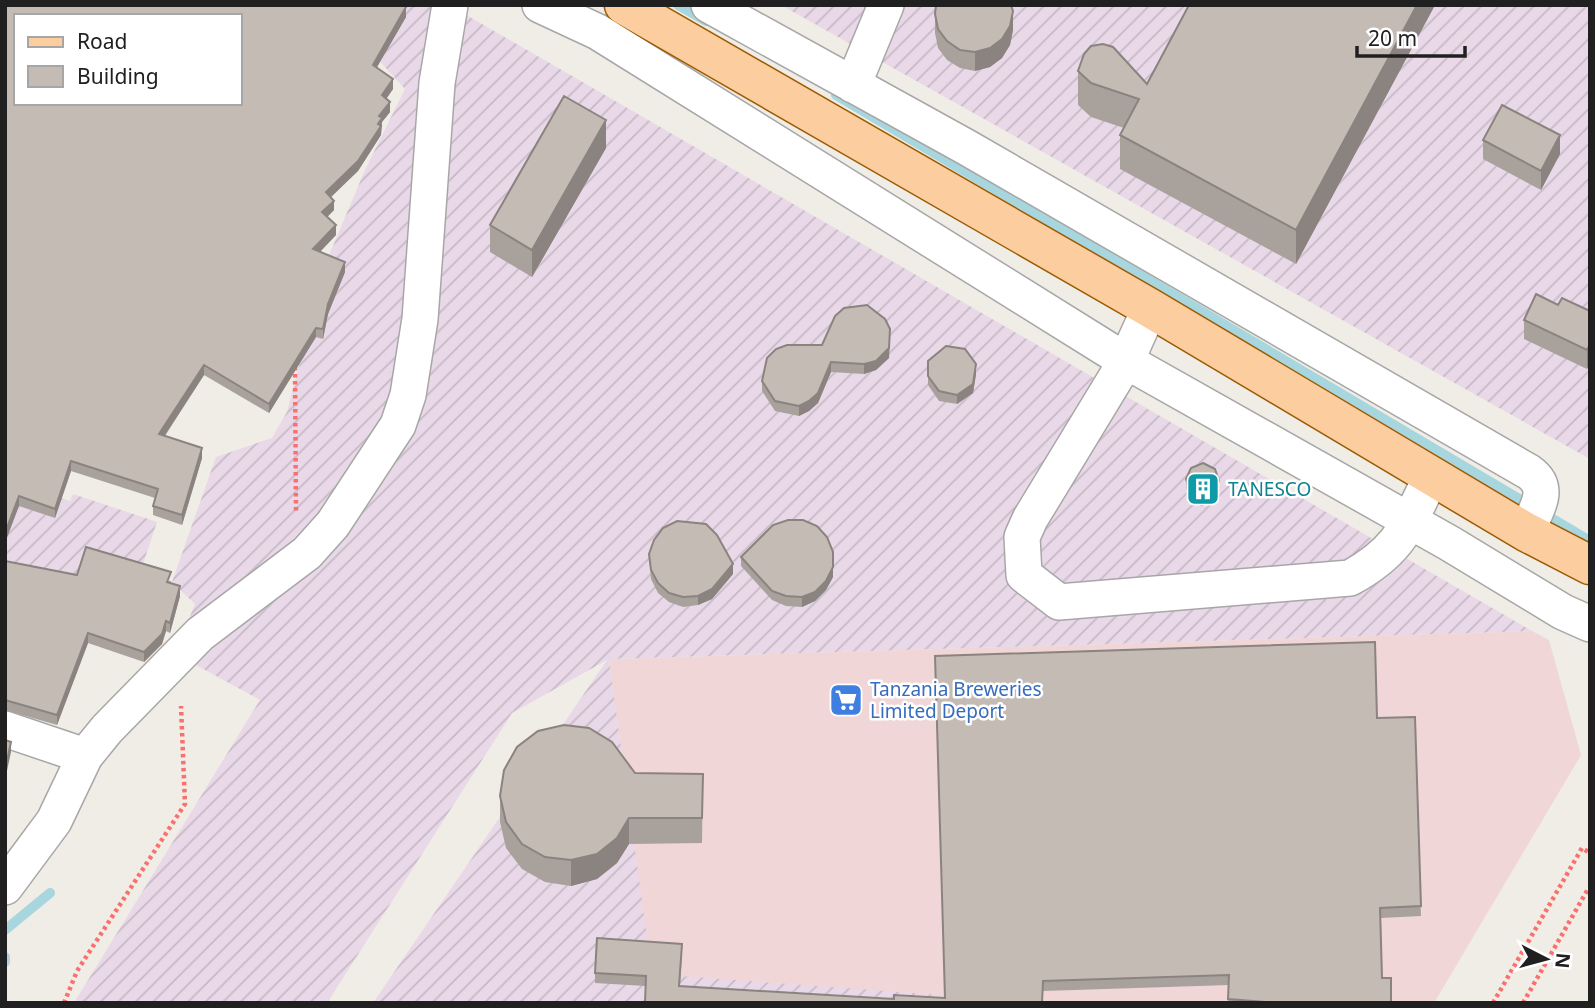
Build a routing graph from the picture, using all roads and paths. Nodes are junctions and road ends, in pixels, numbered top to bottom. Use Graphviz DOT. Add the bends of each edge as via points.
graph roads {
  1 [pos="450,5"];
  2 [pos="540,5"];
  3 [pos="624,5"];
  4 [pos="709,5"];
  5 [pos="886,5"];
  6 [pos="853,85"];
  7 [pos="1150,308"];
  8 [pos="295,361"];
  9 [pos="1125,361"];
  10 [pos="1431,477"];
  11 [pos="1410,523"];
  12 [pos="1526,532"];
  13 [pos="307,553"];
  14 [pos="1590,565"];
  15 [pos="1590,624"];
  16 [pos="183,652"];
  17 [pos="5,729"];
  18 [pos="85,756"];
  19 [pos="1590,853"];
  20 [pos="5,887"];
  21 [pos="1588,889"];
  22 [pos="64,1003"];
  23 [pos="1493,1003"];
  24 [pos="1523,1003"];
  1 -- 13 [label="street" via="437,83 420,319 408,395 398,425 333,524"];
  2 -- 9 [label="street" via="598,32"];
  3 -- 7 [label="main road"];
  4 -- 6 [label="street"];
  5 -- 6 [label="street"];
  6 -- 12 [label="street" via="1529,472 1540,482 1542,497"];
  7 -- 9 [label="street"];
  7 -- 10 [label="main road"];
  8 -- 13 [label="path" via="295,509"];
  9 -- 11 [label="street"];
  9 -- 11 [label="street" via="1022,537 1024,575 1059,602 1350,578 1389,553"];
  10 -- 11 [label="street"];
  10 -- 12 [label="main road"];
  11 -- 15 [label="street"];
  12 -- 14 [label="main road"];
  13 -- 16 [label="street"];
  16 -- 18 [label="street"];
  16 -- 22 [label="path" via="185,804 77,971"];
  17 -- 18 [label="street"];
  18 -- 20 [label="street" via="54,821"];
  19 -- 23 [label="path" via="1581,848"];
  21 -- 24 [label="path"];
}
